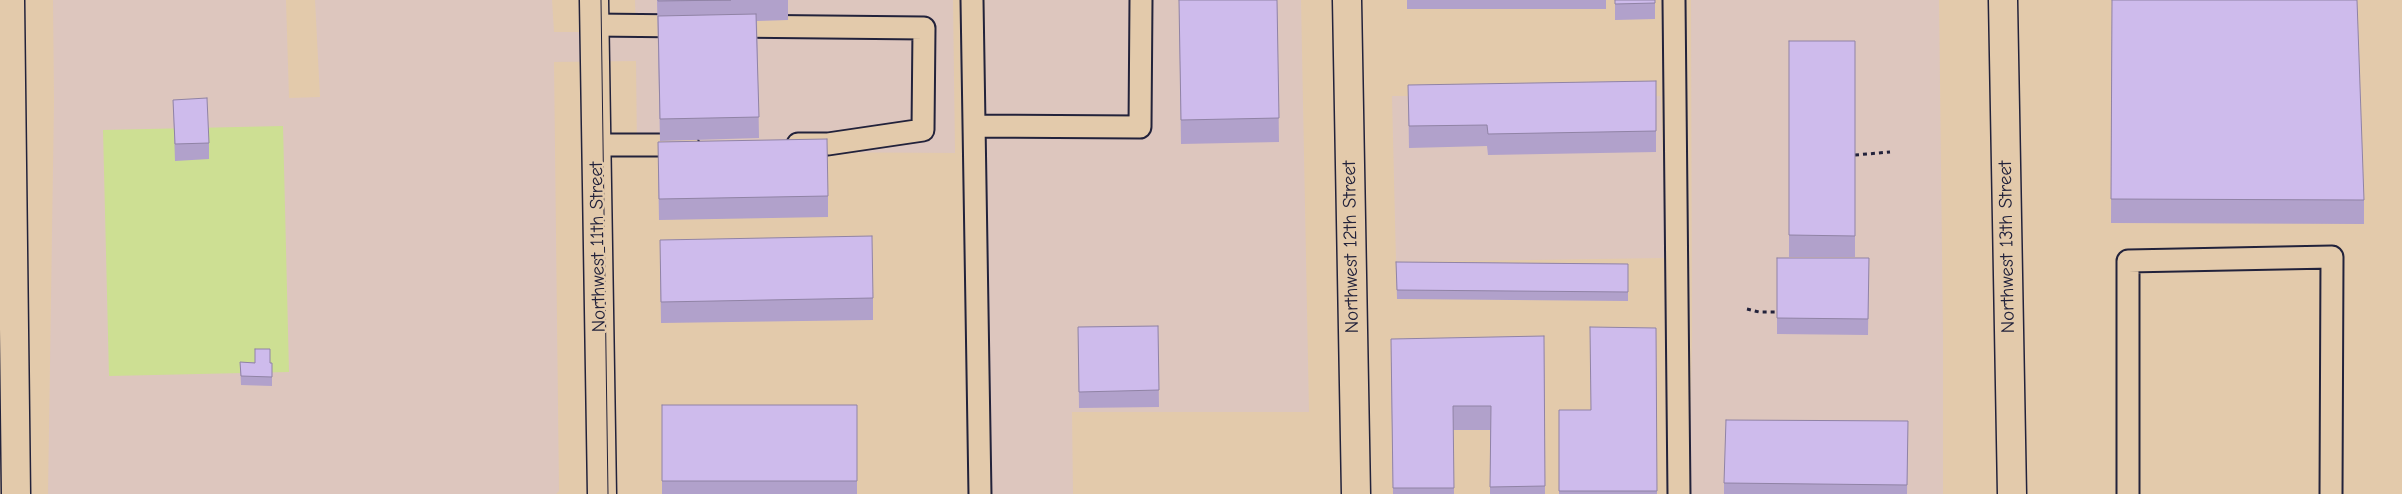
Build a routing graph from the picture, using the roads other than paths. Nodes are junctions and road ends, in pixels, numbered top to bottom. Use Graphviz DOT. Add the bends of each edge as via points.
graph roads {
  1 [pos="972,0"];
  2 [pos="1140,0"];
  3 [pos="1347,0"];
  4 [pos="1674,0"];
  5 [pos="2004,0"];
  6 [pos="7,2"];
  7 [pos="594,12"];
  8 [pos="974,126"];
  9 [pos="709,144"];
  10 [pos="779,144"];
  11 [pos="596,145"];
  12 [pos="6,235"];
  13 [pos="16,494"];
  14 [pos="602,494"];
  15 [pos="980,494"];
  16 [pos="1356,494"];
  17 [pos="1679,494"];
  18 [pos="2012,494"];
  19 [pos="2128,494"];
  20 [pos="2331,494"];
  1 -- 8 [label="lane"];
  2 -- 8 [label="lane" via="1140,127"];
  3 -- 16 [label="street, Northwest 12th Street"];
  4 -- 17 [label="lane"];
  5 -- 18 [label="street, Northwest 13th Street"];
  6 -- 12 [label="street"];
  7 -- 10 [label="lane" via="924,28 923,130 828,144"];
  7 -- 11 [label="street, Northwest 11th Street"];
  8 -- 15 [label="lane"];
  9 -- 11 [label="lane"];
  11 -- 14 [label="street, Northwest 11th Street"];
  12 -- 13 [label="street"];
  19 -- 20 [label="lane" via="2128,261 2332,257"];
}
